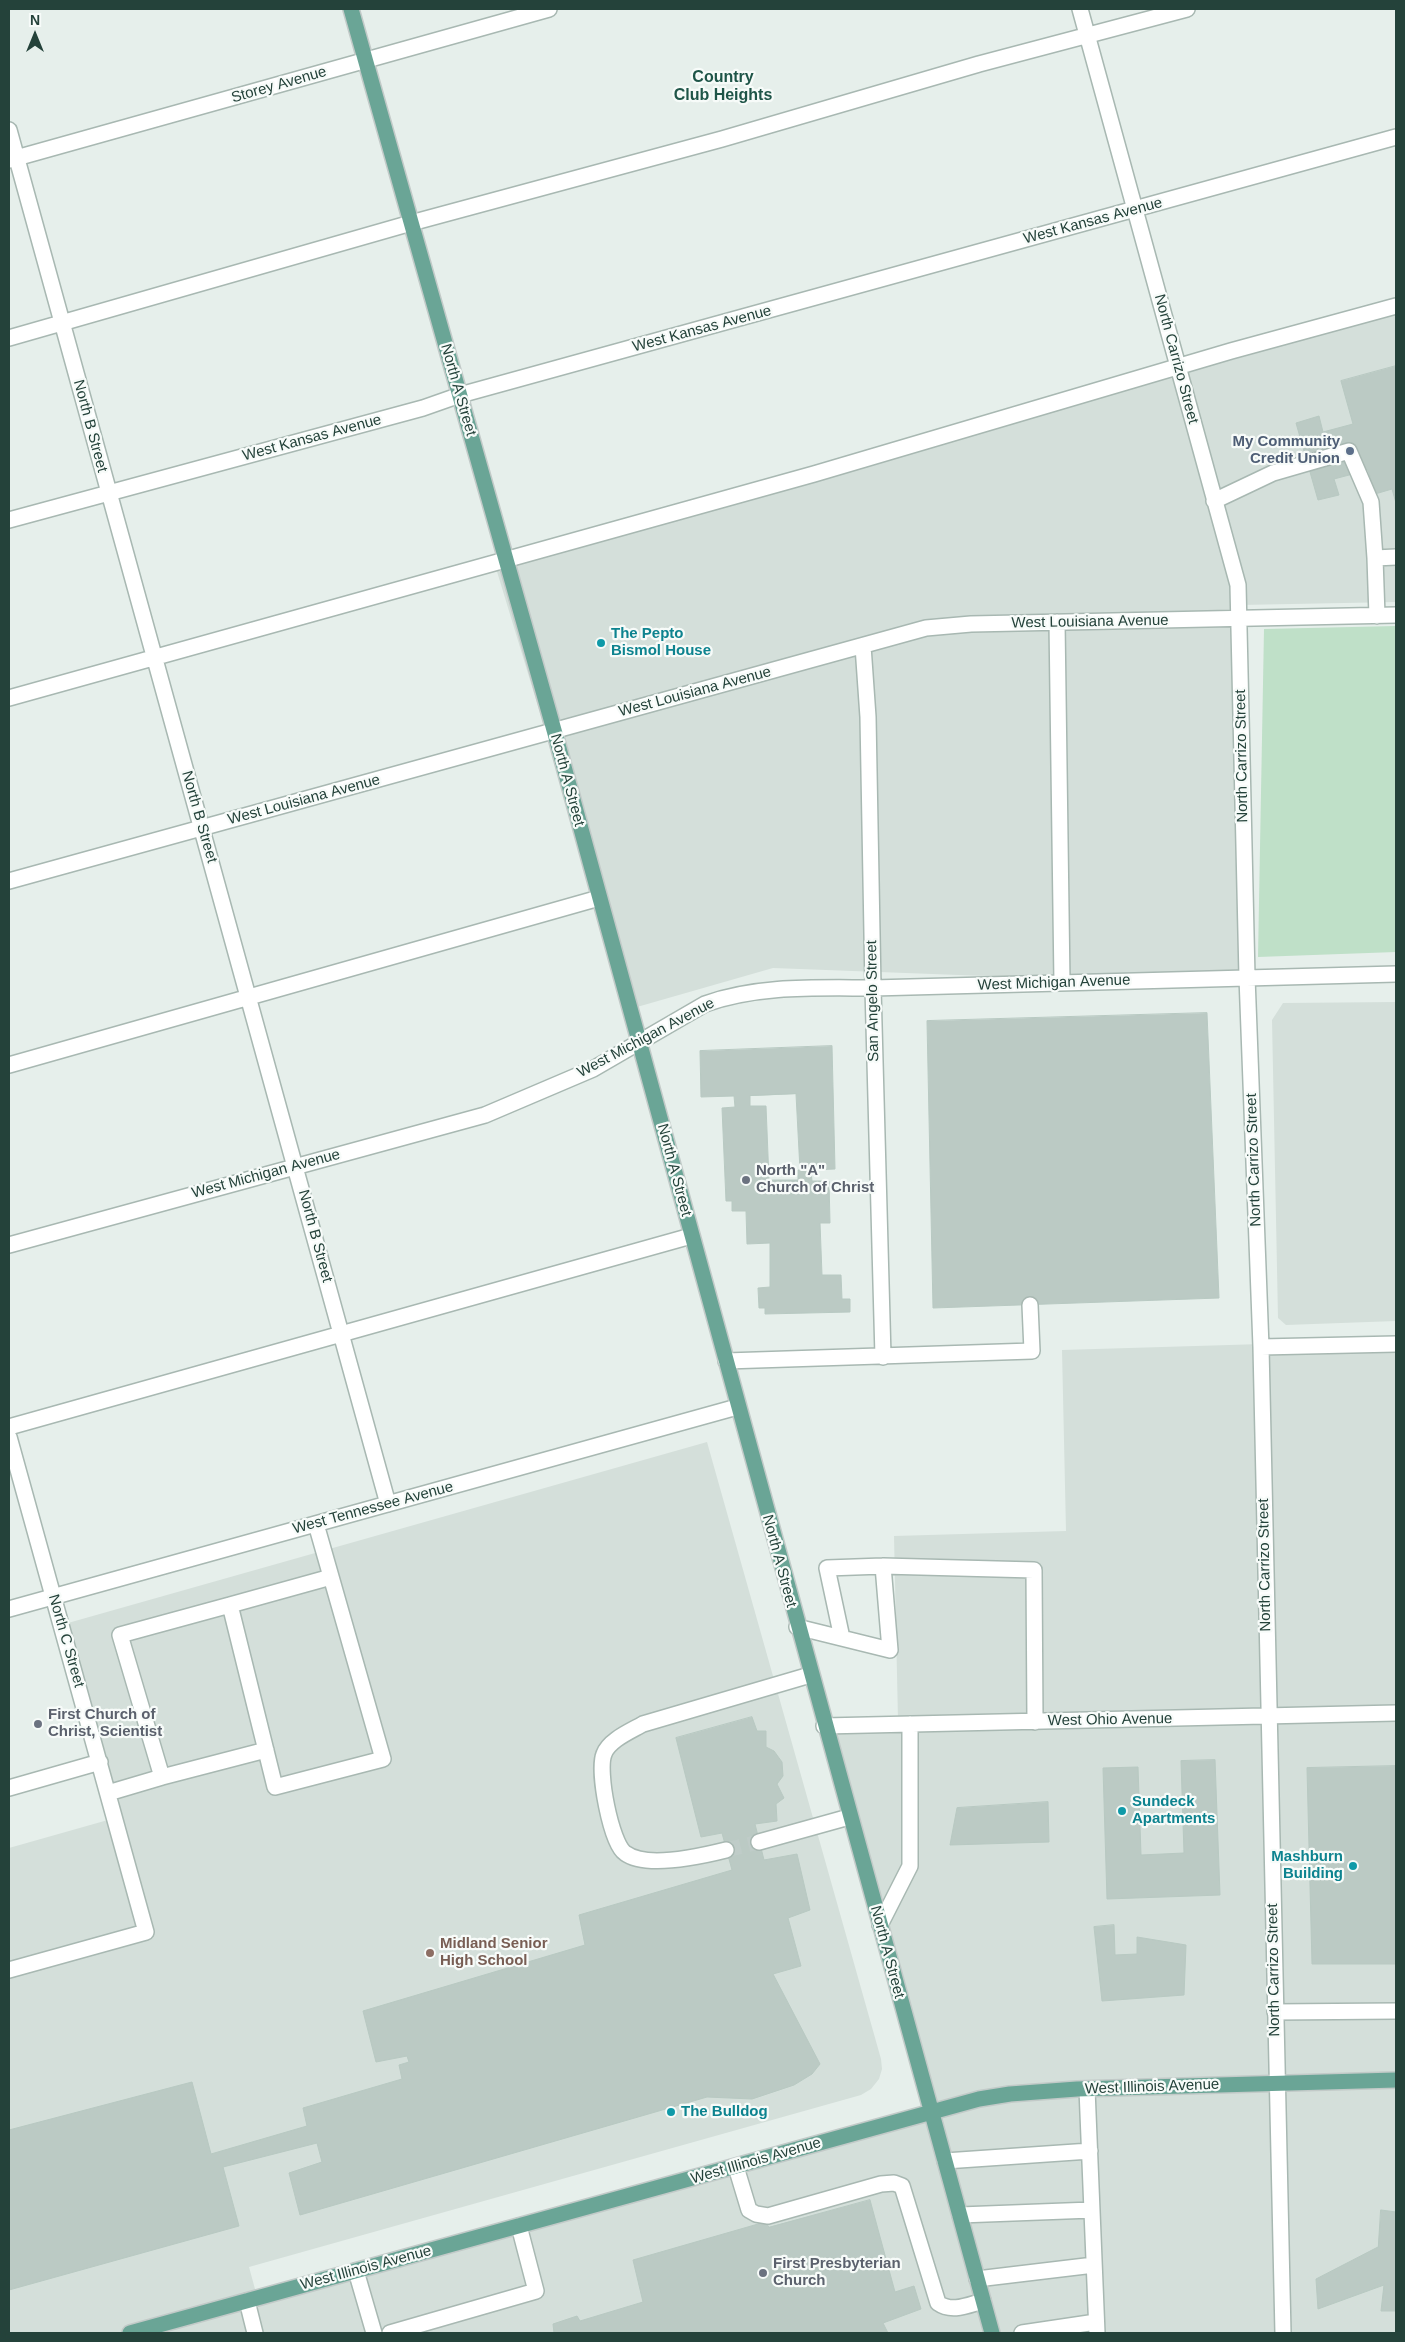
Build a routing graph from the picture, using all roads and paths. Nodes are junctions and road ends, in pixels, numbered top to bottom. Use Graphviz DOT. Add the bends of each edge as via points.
graph roads {
  1 [pos="351,9"];
  2 [pos="550,9"];
  3 [pos="1080,9"];
  4 [pos="1186,9"];
  5 [pos="1087,36"];
  6 [pos="365,60"];
  7 [pos="9,130"];
  8 [pos="1396,137"];
  9 [pos="13,158"];
  10 [pos="1134,210"];
  11 [pos="411,224"];
  12 [pos="1396,306"];
  13 [pos="62,323"];
  14 [pos="9,338"];
  15 [pos="1178,367"];
  16 [pos="460,395"];
  17 [pos="108,492"];
  18 [pos="1214,501"];
  19 [pos="9,520"];
  20 [pos="1396,557"];
  21 [pos="1375,558"];
  22 [pos="506,559"];
  23 [pos="1396,615"];
  24 [pos="1377,616"];
  25 [pos="1238,619"];
  26 [pos="1057,622"];
  27 [pos="863,646"];
  28 [pos="154,657"];
  29 [pos="9,698"];
  30 [pos="554,730"];
  31 [pos="202,828"];
  32 [pos="9,881"];
  33 [pos="599,898"];
  34 [pos="1396,974"];
  35 [pos="1247,977"];
  36 [pos="1062,983"];
  37 [pos="873,988"];
  38 [pos="249,997"];
  39 [pos="638,1043"];
  40 [pos="9,1064"];
  41 [pos="296,1166"];
  42 [pos="692,1236"];
  43 [pos="9,1245"];
  44 [pos="1030,1305"];
  45 [pos="342,1334"];
  46 [pos="1396,1344"];
  47 [pos="1261,1347"];
  48 [pos="883,1357"];
  49 [pos="726,1361"];
  50 [pos="737,1407"];
  51 [pos="9,1427"];
  52 [pos="9,1438"];
  53 [pos="388,1504"];
  54 [pos="316,1524"];
  55 [pos="884,1566"];
  56 [pos="331,1577"];
  57 [pos="53,1596"];
  58 [pos="230,1605"];
  59 [pos="9,1609"];
  60 [pos="797,1627"];
  61 [pos="842,1638"];
  62 [pos="810,1674"];
  63 [pos="1396,1713"];
  64 [pos="1267,1717"];
  65 [pos="1035,1722"];
  66 [pos="910,1724"];
  67 [pos="824,1726"];
  68 [pos="266,1750"];
  69 [pos="100,1762"];
  70 [pos="162,1777"];
  71 [pos="9,1788"];
  72 [pos="108,1793"];
  73 [pos="850,1817"];
  74 [pos="759,1842"];
  75 [pos="726,1850"];
  76 [pos="880,1925"];
  77 [pos="9,1970"];
  78 [pos="1396,2011"];
  79 [pos="1275,2012"];
  80 [pos="1396,2080"];
  81 [pos="1277,2083"];
  82 [pos="1087,2089"];
  83 [pos="931,2112"];
  84 [pos="1090,2151"];
  85 [pos="945,2161"];
  86 [pos="736,2167"];
  87 [pos="1092,2210"];
  88 [pos="960,2216"];
  89 [pos="519,2226"];
  90 [pos="1094,2265"];
  91 [pos="356,2271"];
  92 [pos="977,2279"];
  93 [pos="246,2301"];
  94 [pos="983,2301"];
  95 [pos="1097,2328"];
  96 [pos="130,2333"];
  97 [pos="255,2333"];
  98 [pos="374,2333"];
  99 [pos="390,2333"];
  100 [pos="992,2333"];
  101 [pos="1022,2333"];
  102 [pos="1283,2333"];
  1 -- 6 [label="main road, North A Street"];
  2 -- 6 [label="street, Storey Avenue"];
  3 -- 5 [label="street, North Carrizo Street"];
  4 -- 5 [label="street"];
  5 -- 10 [label="street, North Carrizo Street"];
  5 -- 11 [label="street"];
  6 -- 9 [label="street, Storey Avenue"];
  6 -- 11 [label="main road, North A Street"];
  7 -- 9 [label="street, North B Street"];
  8 -- 10 [label="street, West Kansas Avenue"];
  9 -- 13 [label="street, North B Street"];
  10 -- 15 [label="street, North Carrizo Street"];
  10 -- 16 [label="street, West Kansas Avenue"];
  11 -- 13 [label="street"];
  11 -- 16 [label="main road, North A Street"];
  12 -- 15 [label="street"];
  13 -- 14 [label="street"];
  13 -- 17 [label="street, North B Street"];
  15 -- 18 [label="street, North Carrizo Street"];
  15 -- 22 [label="street" via="871,458"];
  16 -- 17 [label="street, West Kansas Avenue" via="423,408"];
  16 -- 22 [label="main road, North A Street"];
  17 -- 19 [label="street, West Kansas Avenue"];
  17 -- 28 [label="street, North B Street"];
  18 -- 21 [label="street" via="1273,473 1349,450 1370,502"];
  18 -- 25 [label="street, North Carrizo Street" via="1238,585"];
  20 -- 21 [label="street"];
  21 -- 24 [label="street"];
  22 -- 28 [label="street"];
  22 -- 30 [label="main road, North A Street"];
  23 -- 24 [label="street, West Louisiana Avenue"];
  24 -- 25 [label="street, West Louisiana Avenue"];
  25 -- 26 [label="street, West Louisiana Avenue"];
  25 -- 35 [label="street, North Carrizo Street"];
  26 -- 27 [label="street, West Louisiana Avenue" via="942,626"];
  26 -- 36 [label="street"];
  27 -- 30 [label="street, West Louisiana Avenue"];
  27 -- 37 [label="street, San Angelo Street" via="868,717"];
  28 -- 29 [label="street"];
  28 -- 31 [label="street, North B Street"];
  30 -- 31 [label="street, West Louisiana Avenue"];
  30 -- 33 [label="main road, North A Street"];
  31 -- 32 [label="street, West Louisiana Avenue"];
  31 -- 38 [label="street, North B Street"];
  33 -- 38 [label="street"];
  33 -- 39 [label="main road, North A Street"];
  34 -- 35 [label="street, West Michigan Avenue"];
  35 -- 36 [label="street, West Michigan Avenue"];
  35 -- 47 [label="street, North Carrizo Street"];
  36 -- 37 [label="street, West Michigan Avenue"];
  37 -- 39 [label="street, West Michigan Avenue" via="771,989 724,997 705,1004"];
  37 -- 48 [label="street, San Angelo Street"];
  38 -- 40 [label="street"];
  38 -- 41 [label="street, North B Street"];
  39 -- 41 [label="street, West Michigan Avenue" via="592,1069 485,1115"];
  39 -- 42 [label="main road, North A Street"];
  41 -- 43 [label="street, West Michigan Avenue"];
  41 -- 45 [label="street, North B Street"];
  42 -- 45 [label="street"];
  42 -- 49 [label="main road, North A Street"];
  44 -- 48 [label="street" via="1032,1351"];
  45 -- 51 [label="street"];
  45 -- 53 [label="street, North B Street"];
  46 -- 47 [label="street"];
  47 -- 64 [label="street, North Carrizo Street"];
  48 -- 49 [label="street"];
  49 -- 50 [label="main road, North A Street"];
  50 -- 53 [label="street, West Tennessee Avenue"];
  50 -- 60 [label="main road, North A Street"];
  52 -- 57 [label="street, North C Street"];
  53 -- 54 [label="street, West Tennessee Avenue"];
  54 -- 56 [label="street"];
  54 -- 57 [label="street, West Tennessee Avenue"];
  55 -- 61 [label="street" via="827,1568"];
  55 -- 61 [label="street" via="890,1650"];
  55 -- 65 [label="street" via="1034,1570"];
  56 -- 58 [label="street"];
  56 -- 68 [label="street" via="382,1759 275,1787"];
  57 -- 59 [label="street, West Tennessee Avenue"];
  57 -- 69 [label="street, North C Street"];
  58 -- 68 [label="street"];
  58 -- 70 [label="street" via="120,1635"];
  60 -- 61 [label="street"];
  60 -- 62 [label="main road, North A Street"];
  62 -- 67 [label="main road, North A Street"];
  62 -- 75 [label="street" via="643,1724 621,1737 604,1753 601,1776 606,1802 624,1853 639,1860 676,1860"];
  63 -- 64 [label="street, West Ohio Avenue"];
  64 -- 65 [label="street, West Ohio Avenue"];
  64 -- 79 [label="street, North Carrizo Street"];
  65 -- 66 [label="street, West Ohio Avenue"];
  66 -- 67 [label="street, West Ohio Avenue"];
  66 -- 76 [label="street" via="910,1866"];
  67 -- 73 [label="main road, North A Street"];
  68 -- 70 [label="street"];
  69 -- 71 [label="street"];
  69 -- 72 [label="street, North C Street"];
  70 -- 72 [label="street"];
  72 -- 77 [label="street, North C Street" via="146,1932"];
  73 -- 74 [label="street"];
  73 -- 76 [label="main road, North A Street"];
  76 -- 83 [label="main road, North A Street"];
  78 -- 79 [label="street"];
  79 -- 81 [label="street, North Carrizo Street"];
  80 -- 81 [label="main road, West Illinois Avenue"];
  81 -- 82 [label="main road, West Illinois Avenue"];
  81 -- 102 [label="street, North Carrizo Street"];
  82 -- 83 [label="main road, West Illinois Avenue" via="1010,2094"];
  82 -- 84 [label="street"];
  83 -- 85 [label="main road, North A Street"];
  83 -- 86 [label="main road, West Illinois Avenue"];
  84 -- 85 [label="street"];
  84 -- 87 [label="street"];
  85 -- 88 [label="main road, North A Street"];
  86 -- 89 [label="main road, West Illinois Avenue"];
  86 -- 94 [label="street" via="749,2210 768,2216 881,2184 902,2186 938,2303 954,2309"];
  87 -- 88 [label="street"];
  87 -- 90 [label="street"];
  88 -- 92 [label="main road, North A Street"];
  89 -- 91 [label="main road, West Illinois Avenue"];
  89 -- 99 [label="street" via="536,2291"];
  90 -- 92 [label="street"];
  90 -- 95 [label="street"];
  91 -- 93 [label="main road, West Illinois Avenue"];
  91 -- 98 [label="street"];
  92 -- 94 [label="main road, North A Street"];
  93 -- 96 [label="main road, West Illinois Avenue"];
  93 -- 97 [label="street"];
  94 -- 100 [label="main road, North A Street"];
  95 -- 101 [label="street"];
}
